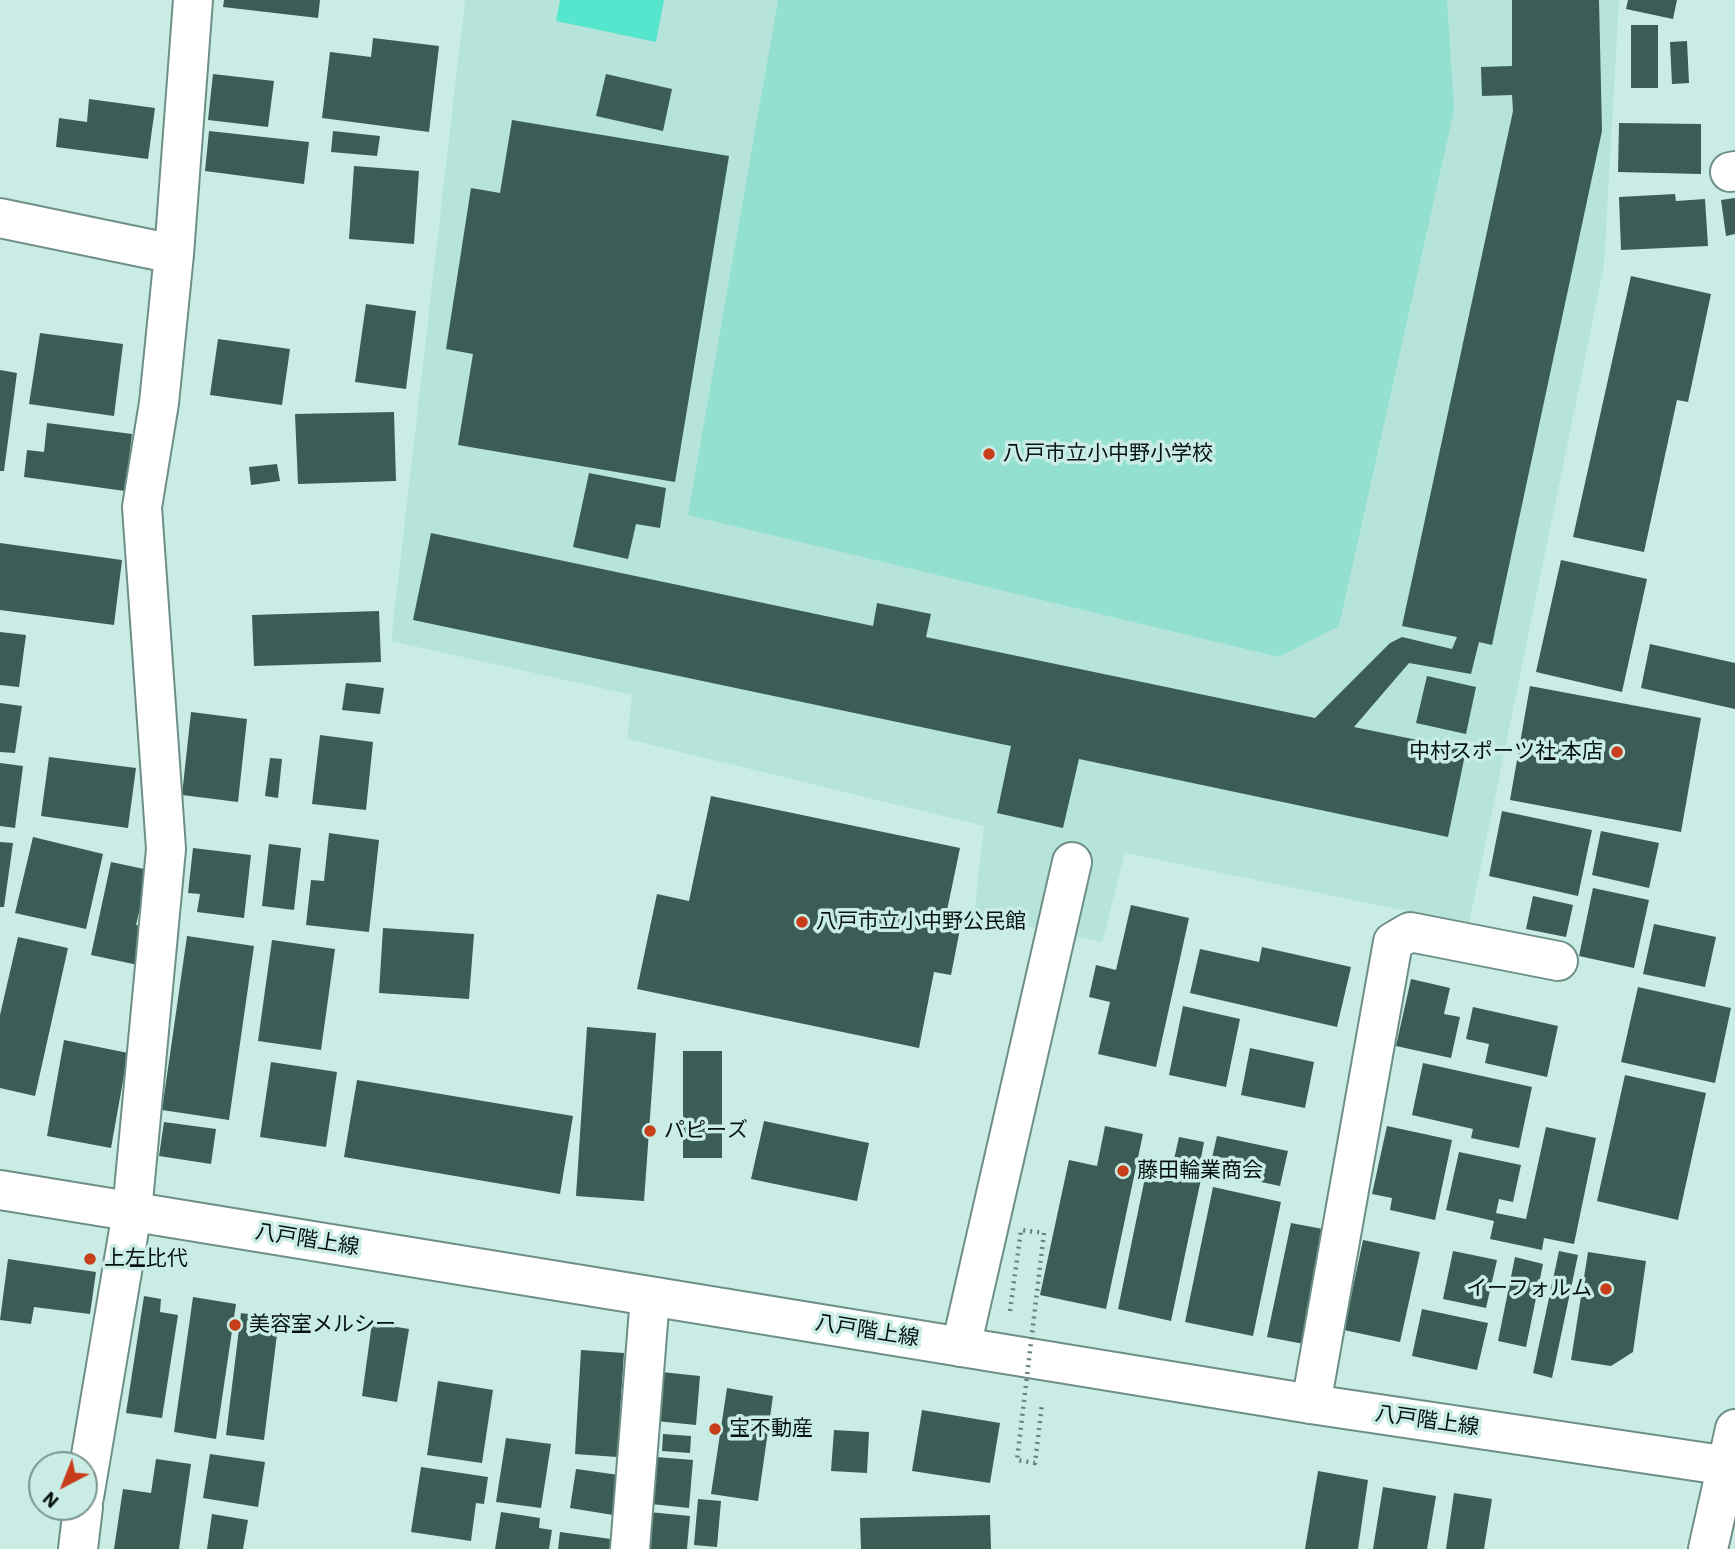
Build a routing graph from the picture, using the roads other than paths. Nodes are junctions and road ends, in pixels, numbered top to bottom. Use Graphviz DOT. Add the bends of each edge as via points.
graph roads {
  1 [pos="193,0"];
  2 [pos="0,218"];
  3 [pos="174,254"];
  4 [pos="1072,862"];
  5 [pos="1558,961"];
  6 [pos="0,1190"];
  7 [pos="132,1212"];
  8 [pos="650,1297"];
  9 [pos="961,1347"];
  10 [pos="1311,1404"];
  11 [pos="92,1451"];
  12 [pos="1733,1454"];
  13 [pos="81,1521"];
  14 [pos="78,1549"];
  15 [pos="629,1549"];
  16 [pos="1708,1549"];
  1 -- 3 [label="street"];
  2 -- 3 [label="street"];
  3 -- 7 [label="street" via="159,403 142,507 166,849"];
  4 -- 9 [label="street"];
  5 -- 10 [label="street" via="1409,932 1393,943"];
  6 -- 7 [label="street, 八戸階上線"];
  7 -- 8 [label="street, 八戸階上線"];
  7 -- 11 [label="street"];
  8 -- 9 [label="street, 八戸階上線"];
  8 -- 15 [label="street"];
  9 -- 10 [label="street, 八戸階上線"];
  10 -- 12 [label="street, 八戸階上線"];
  12 -- 16 [label="street"];
  13 -- 14 [label="street"];
}
